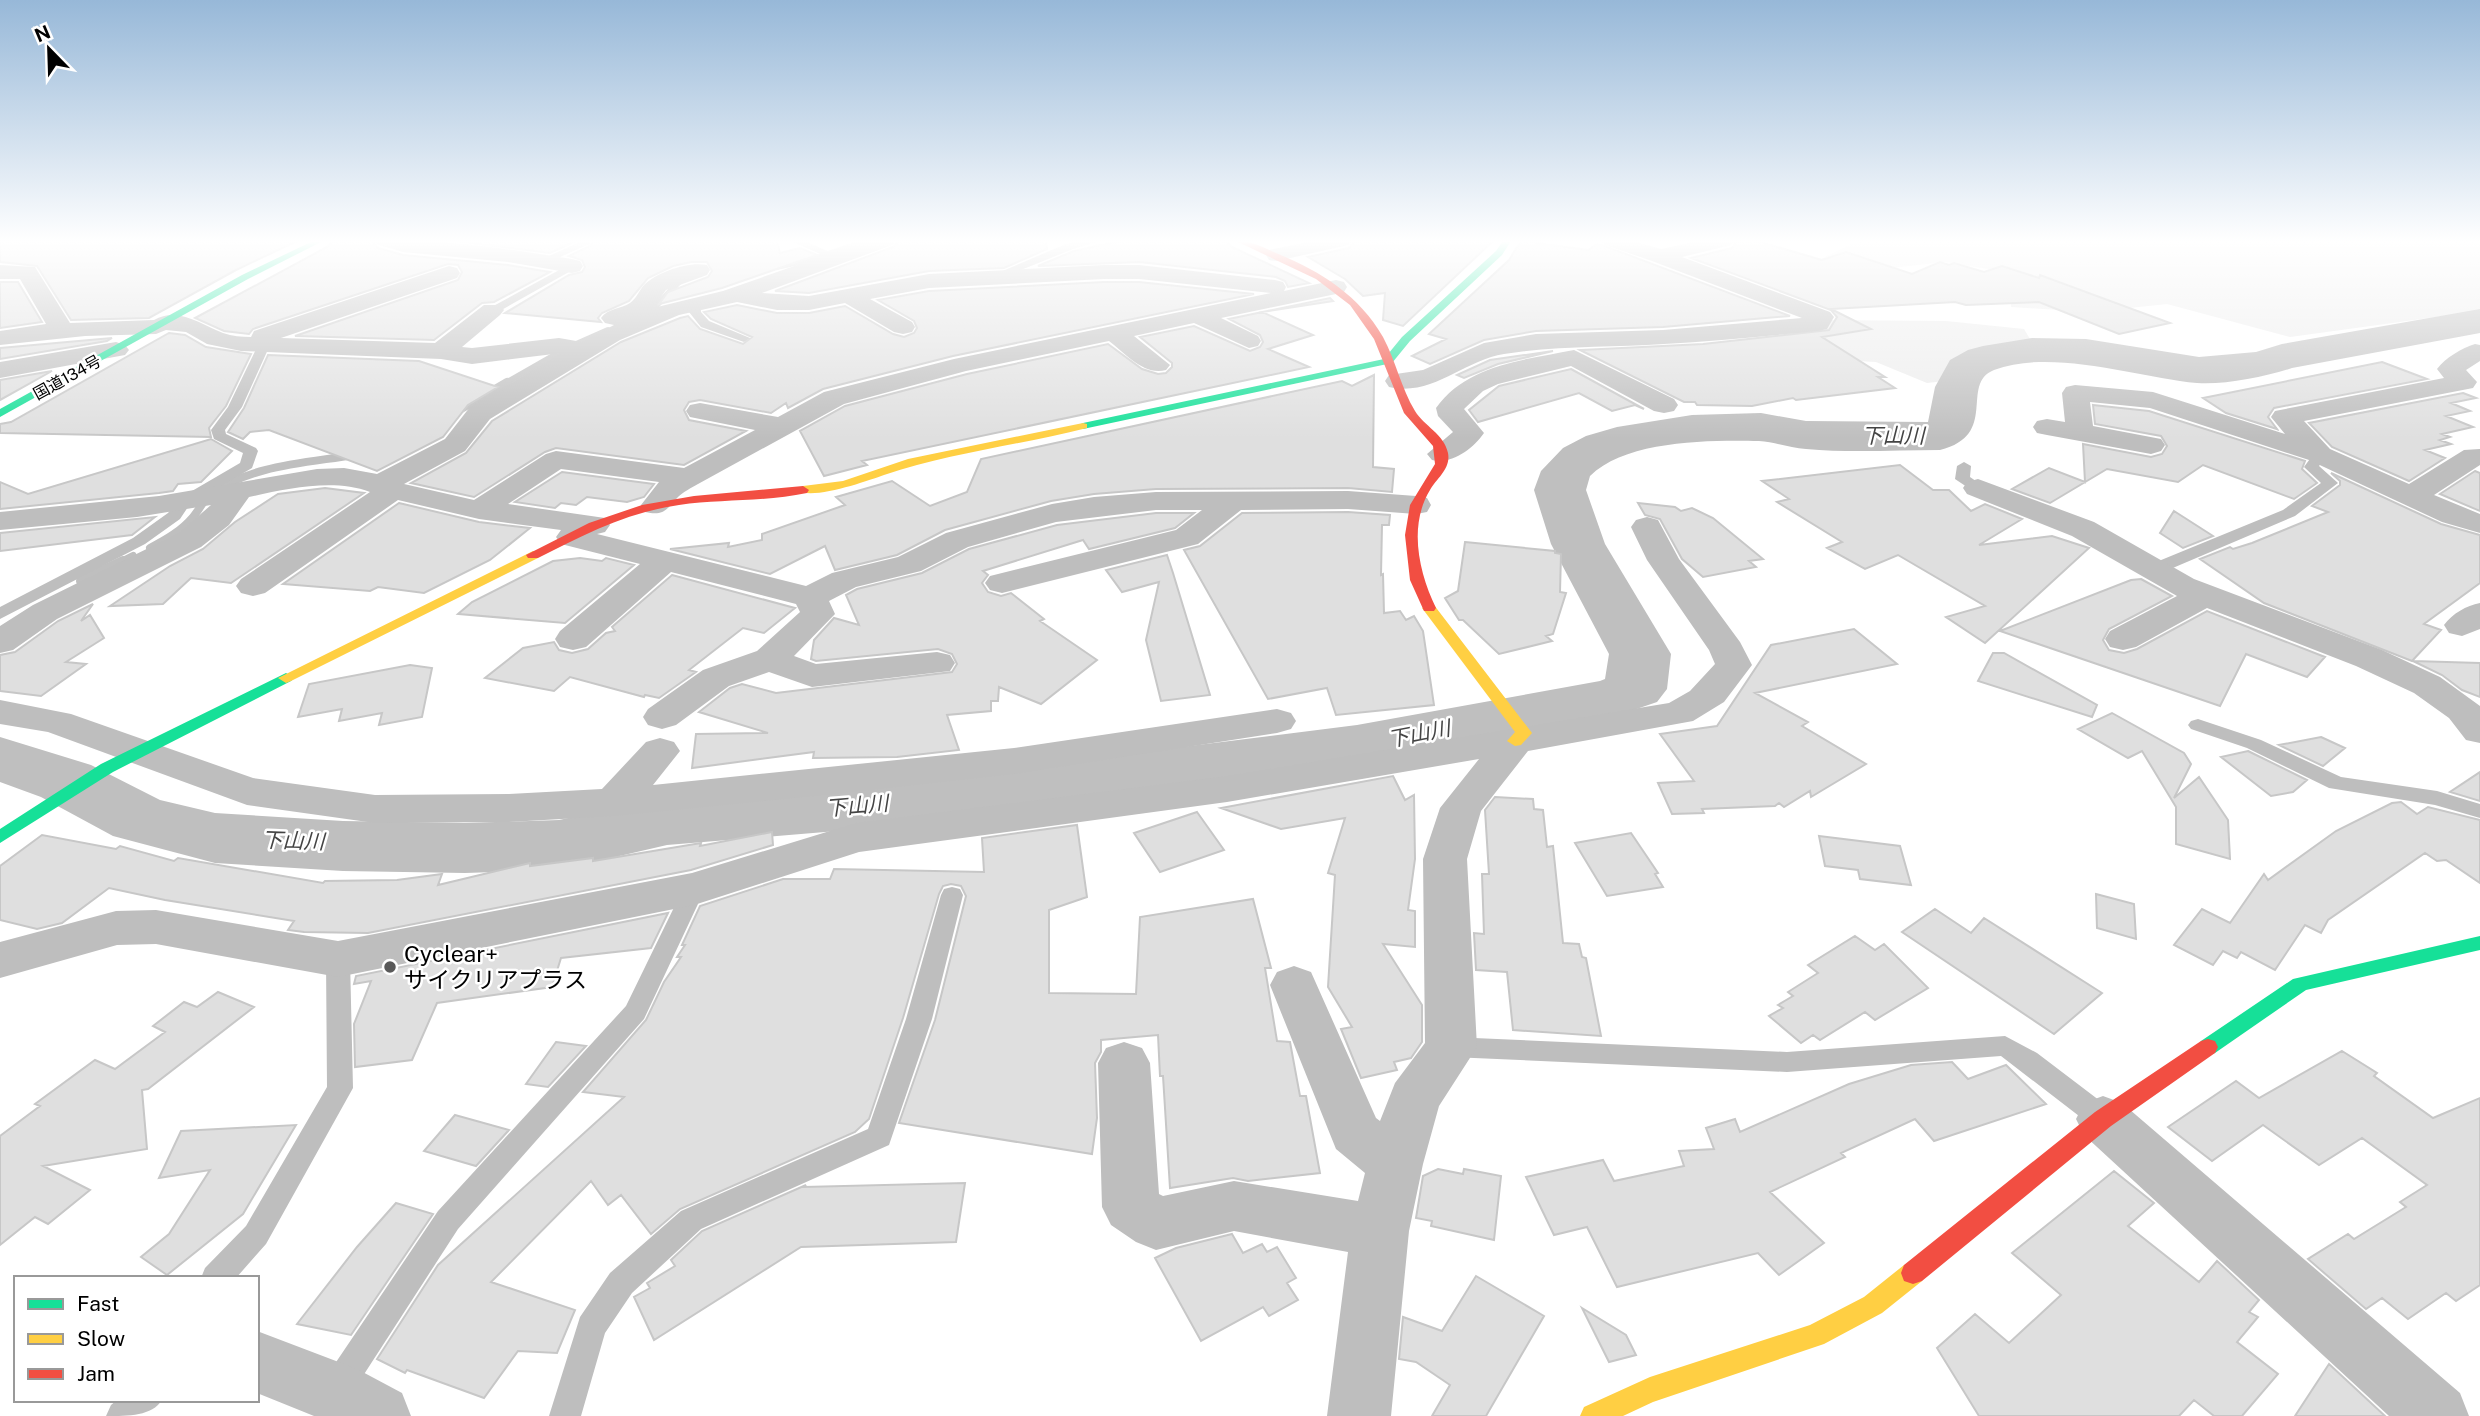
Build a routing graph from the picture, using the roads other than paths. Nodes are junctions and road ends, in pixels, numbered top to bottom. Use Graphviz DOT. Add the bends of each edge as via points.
graph roads {
  1 [pos="48,307"];
  2 [pos="192,307"];
  3 [pos="343,307"];
  4 [pos="497,307"];
  5 [pos="640,307"];
  6 [pos="680,307"];
  7 [pos="696,307"];
  8 [pos="868,307"];
  9 [pos="1241,307"];
  10 [pos="1357,307"];
  11 [pos="1441,307"];
  12 [pos="1794,307"];
  13 [pos="492,310"];
  14 [pos="1198,316"];
  15 [pos="160,325"];
  16 [pos="903,327"];
  17 [pos="54,331"];
  18 [pos="1113,332"];
  19 [pos="0,338"];
  20 [pos="744,338"];
  21 [pos="1249,341"];
  22 [pos="253,344"];
  23 [pos="571,347"];
  24 [pos="116,350"];
  25 [pos="441,351"];
  26 [pos="2480,353"];
  27 [pos="1157,365"];
  28 [pos="0,370"];
  29 [pos="1393,371"];
  30 [pos="1664,405"];
  31 [pos="700,411"];
  32 [pos="0,414"];
  33 [pos="780,426"];
  34 [pos="2048,427"];
  35 [pos="2080,433"];
  36 [pos="2151,445"];
  37 [pos="1442,454"];
  38 [pos="2320,455"];
  39 [pos="2474,456"];
  40 [pos="688,477"];
  41 [pos="1971,477"];
  42 [pos="387,487"];
  43 [pos="210,496"];
  44 [pos="2411,496"];
  45 [pos="1232,502"];
  46 [pos="656,505"];
  47 [pos="1416,505"];
  48 [pos="479,510"];
  49 [pos="0,521"];
  50 [pos="2480,524"];
  51 [pos="1647,527"];
  52 [pos="583,531"];
  53 [pos="662,562"];
  54 [pos="2155,569"];
  55 [pos="1003,583"];
  56 [pos="253,586"];
  57 [pos="2205,595"];
  58 [pos="810,597"];
  59 [pos="0,614"];
  60 [pos="573,639"];
  61 [pos="2123,639"];
  62 [pos="0,642"];
  63 [pos="770,659"];
  64 [pos="937,663"];
  65 [pos="0,712"];
  66 [pos="1277,721"];
  67 [pos="1513,723"];
  68 [pos="2198,725"];
  69 [pos="2480,731"];
  70 [pos="122,760"];
  71 [pos="614,802"];
  72 [pos="2480,811"];
  73 [pos="0,836"];
  74 [pos="694,888"];
  75 [pos="952,895"];
  76 [pos="2480,943"];
  77 [pos="338,959"];
  78 [pos="0,960"];
  79 [pos="1294,985"];
  80 [pos="1451,1047"];
  81 [pos="1124,1063"];
  82 [pos="2103,1119"];
  83 [pos="1395,1164"];
  84 [pos="1380,1231"];
  85 [pos="218,1276"];
  86 [pos="259,1363"];
  87 [pos="143,1402"];
  88 [pos="357,1404"];
  89 [pos="122,1416"];
  90 [pos="565,1416"];
  91 [pos="1359,1416"];
  92 [pos="1593,1416"];
  93 [pos="2437,1416"];
  1 -- 17 [label="street" via="58,324"];
  2 -- 15 [label="main road, 国道134号"];
  3 -- 22 [label="street"];
  4 -- 13 [label="lane"];
  5 -- 23 [label="street" via="570,335"];
  6 -- 23 [label="street"];
  7 -- 20 [label="lane" via="705,324"];
  8 -- 16 [label="street"];
  9 -- 14 [label="street"];
  10 -- 29 [label="main road" via="1374,328"];
  11 -- 29 [label="main road" via="1406,340"];
  12 -- 29 [label="street" via="1822,317 1818,324 1723,333 1536,341 1504,346 1429,377"];
  13 -- 25 [label="street"];
  14 -- 18 [label="street"];
  14 -- 21 [label="street"];
  15 -- 17 [label="street"];
  15 -- 22 [label="street" via="192,325 216,339"];
  15 -- 24 [label="main road, 国道134号"];
  17 -- 19 [label="street"];
  18 -- 27 [label="street"];
  18 -- 33 [label="street" via="834,398"];
  22 -- 25 [label="street"];
  22 -- 43 [label="lane" via="235,407 218,430 219,436 251,451 247,465 215,481"];
  23 -- 25 [label="street" via="472,356"];
  23 -- 42 [label="street" via="480,413 455,445"];
  24 -- 28 [label="street"];
  24 -- 32 [label="main road, 国道134号"];
  26 -- 38 [label="street" via="2450,369 2464,382 2285,417"];
  29 -- 37 [label="main road" via="1410,413 1434,437"];
  29 -- 46 [label="main road" via="908,463 845,484"];
  30 -- 37 [label="street" via="1574,358 1474,384 1450,408 1470,433"];
  31 -- 33 [label="street"];
  33 -- 40 [label="street"];
  34 -- 35 [label="street"];
  35 -- 36 [label="street"];
  35 -- 38 [label="street" via="2075,393 2153,400"];
  37 -- 47 [label="main road" via="1440,469"];
  38 -- 44 [label="street"];
  38 -- 54 [label="lane" via="2311,467 2330,483 2289,513"];
  39 -- 44 [label="street"];
  40 -- 46 [label="street"];
  40 -- 48 [label="street" via="556,460"];
  41 -- 54 [label="street" via="2083,529"];
  42 -- 43 [label="street" via="324,477"];
  42 -- 48 [label="street"];
  42 -- 56 [label="street"];
  43 -- 49 [label="street"];
  43 -- 59 [label="lane" via="139,541"];
  43 -- 62 [label="street" via="218,518 190,540 45,612"];
  44 -- 50 [label="street"];
  45 -- 47 [label="street" via="1348,500"];
  45 -- 55 [label="street" via="1186,537"];
  45 -- 58 [label="street" via="1156,501 1052,513 957,540 909,564 844,580"];
  46 -- 52 [label="main road"];
  47 -- 67 [label="main road" via="1412,548 1415,577 1426,603"];
  48 -- 52 [label="street"];
  51 -- 67 [label="street" via="1663,560 1734,665 1701,703 1679,713"];
  52 -- 53 [label="street"];
  52 -- 70 [label="main road"];
  53 -- 58 [label="street"];
  53 -- 60 [label="street"];
  54 -- 57 [label="street"];
  57 -- 61 [label="street"];
  57 -- 69 [label="street" via="2427,685 2463,710"];
  58 -- 63 [label="street" via="818,614"];
  63 -- 64 [label="street" via="812,676"];
  63 -- 71 [label="street" via="716,678 661,734"];
  65 -- 70 [label="street" via="57,722"];
  66 -- 71 [label="street" via="1014,761"];
  67 -- 74 [label="street" via="1227,789 856,838"];
  67 -- 80 [label="street" via="1461,808 1445,859"];
  68 -- 72 [label="lane" via="2254,744 2336,783 2437,798"];
  70 -- 71 [label="street" via="247,791 375,809"];
  70 -- 73 [label="main road"];
  74 -- 77 [label="street"];
  74 -- 88 [label="lane" via="635,1012 448,1220"];
  75 -- 90 [label="lane" via="919,1019 879,1137 691,1220 621,1283 591,1327"];
  76 -- 82 [label="main road" via="2300,984"];
  77 -- 78 [label="street" via="156,928 116,928"];
  77 -- 85 [label="lane" via="340,1088 256,1235"];
  79 -- 83 [label="street" via="1355,1133"];
  80 -- 82 [label="lane" via="1787,1062 2005,1046"];
  80 -- 83 [label="street" via="1414,1098"];
  81 -- 84 [label="street" via="1131,1208 1156,1224 1234,1206"];
  82 -- 92 [label="main road" via="1873,1305 1815,1335 1650,1390"];
  82 -- 93 [label="street"];
  83 -- 84 [label="street"];
  84 -- 91 [label="street"];
  86 -- 88 [label="street"];
  87 -- 89 [label="lane"];
}
